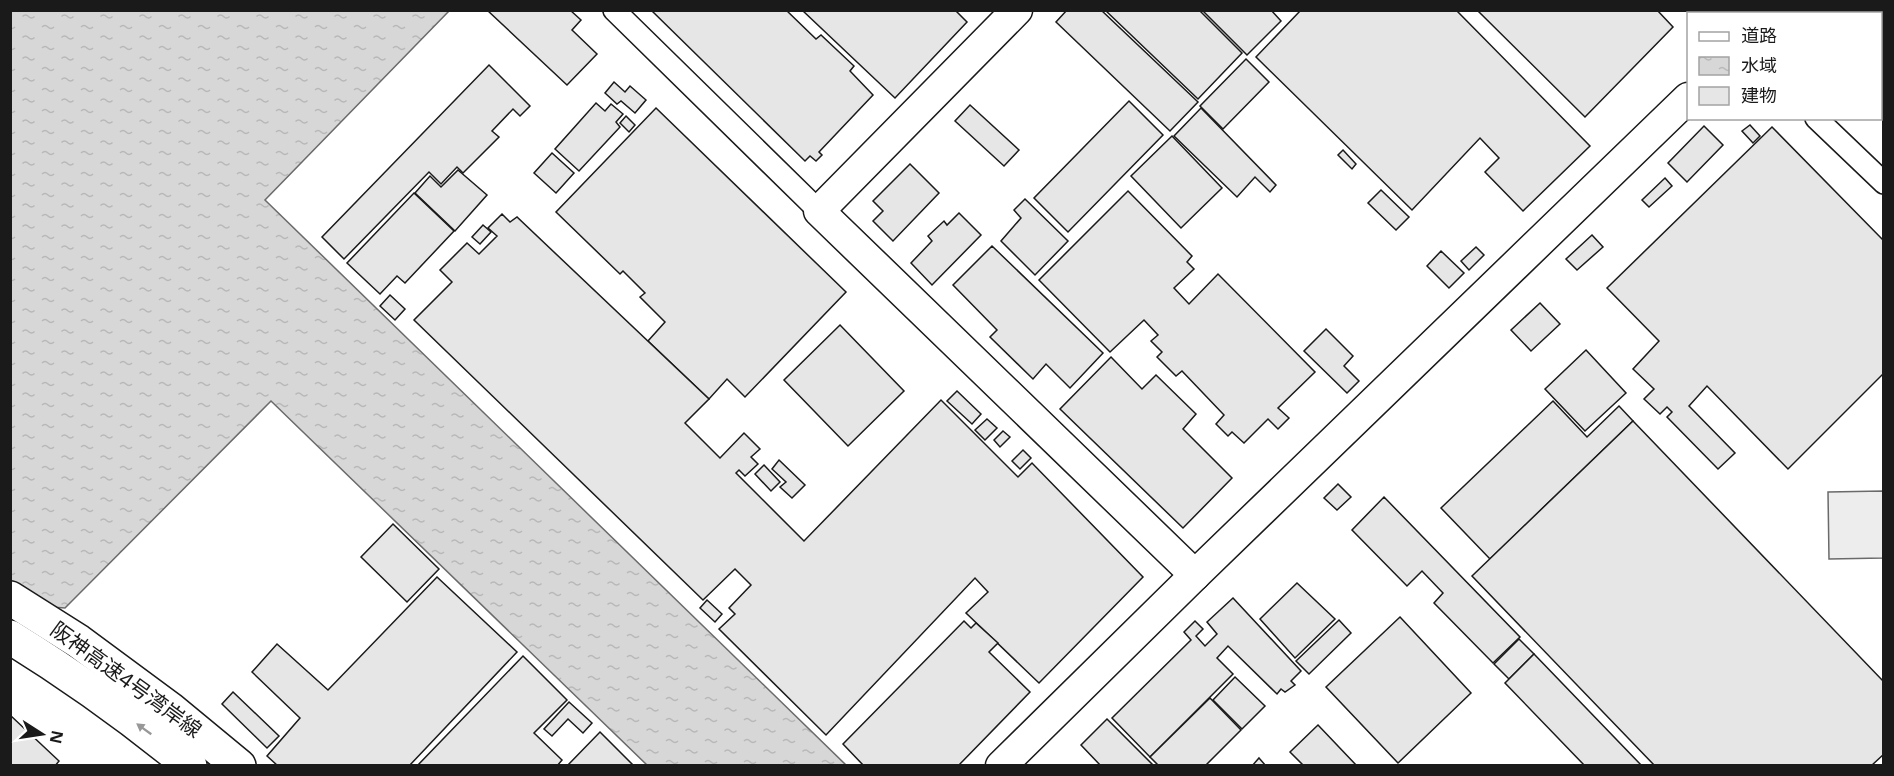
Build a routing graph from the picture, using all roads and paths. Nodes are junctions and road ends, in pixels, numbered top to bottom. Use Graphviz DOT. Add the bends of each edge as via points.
graph roads {
  1 [pos="614,10"];
  2 [pos="1017,10"];
  3 [pos="1687,100"];
  4 [pos="1818,120"];
  5 [pos="1884,183"];
  6 [pos="819,211"];
  7 [pos="1195,575"];
  8 [pos="10,598"];
  9 [pos="10,637"];
  10 [pos="190,765"];
  11 [pos="239,765"];
  12 [pos="1001,765"];
  1 -- 6 [label="street"];
  2 -- 6 [label="street"];
  3 -- 7 [label="street"];
  4 -- 5 [label="street"];
  6 -- 7 [label="street"];
  7 -- 12 [label="street"];
  8 -- 11 [label="highway, 阪神高速4号湾岸線" via="78,641"];
  10 -- 9 [label="highway, 阪神高速4号湾岸線, one-way" via="61,669"];
}
